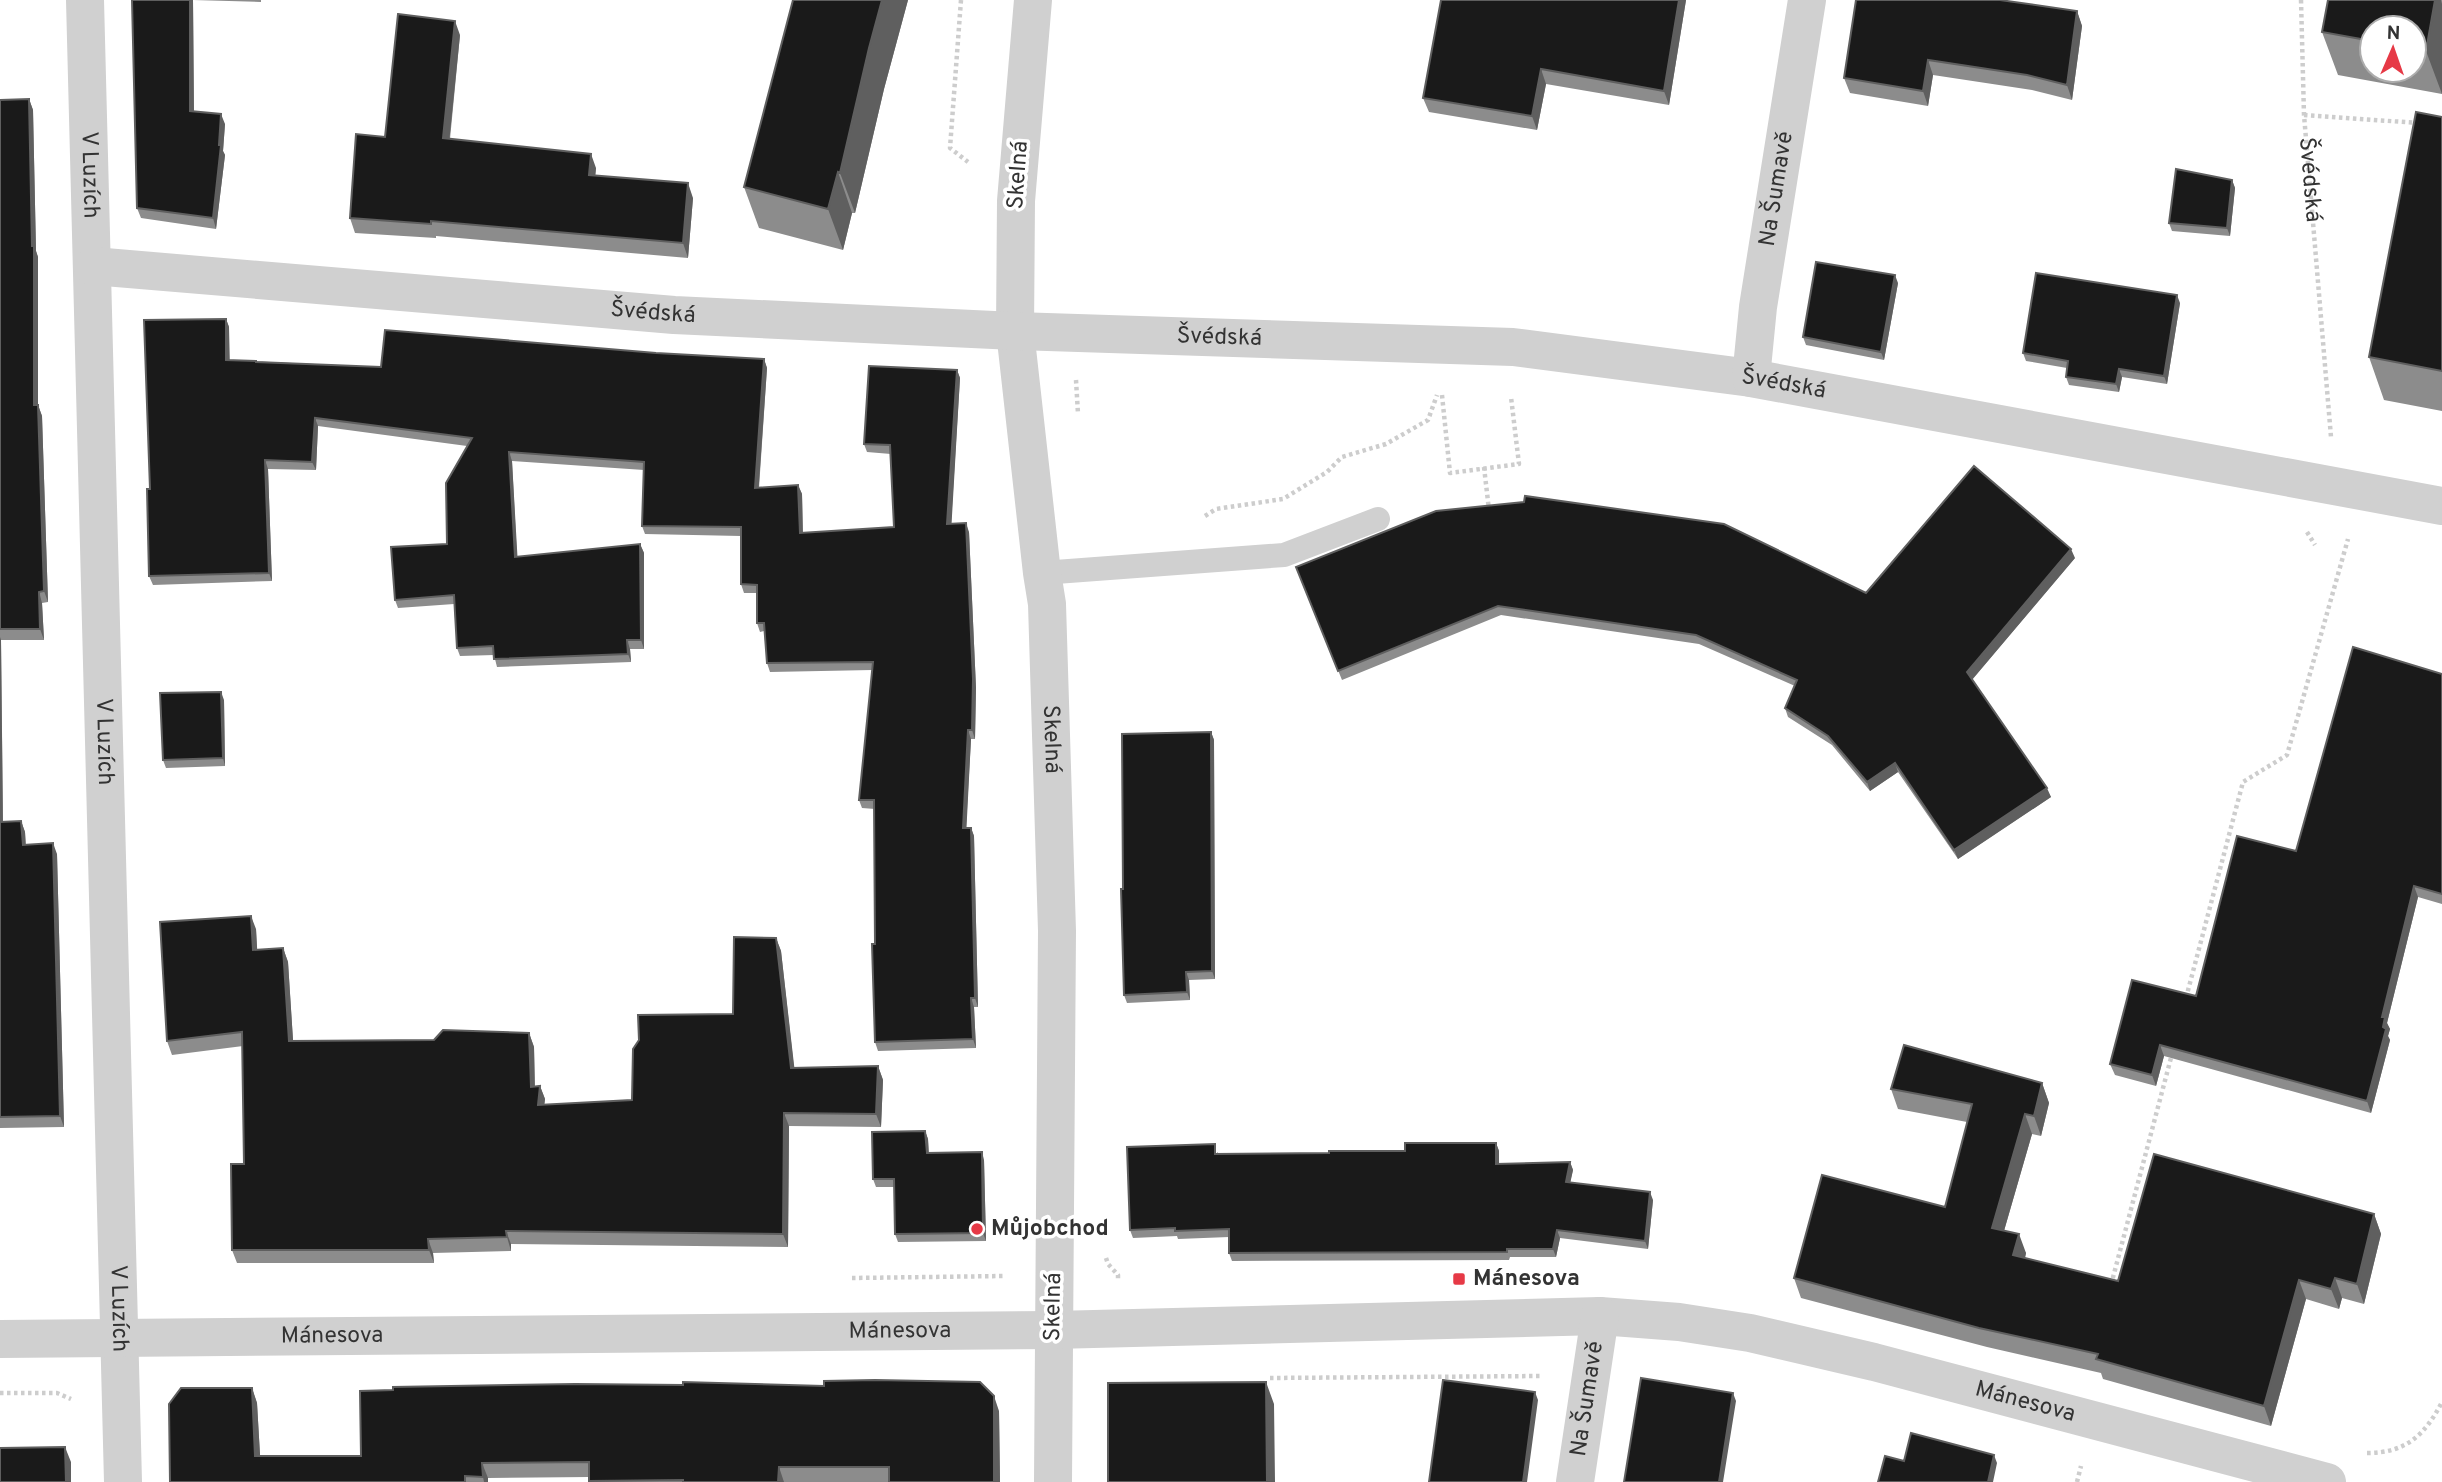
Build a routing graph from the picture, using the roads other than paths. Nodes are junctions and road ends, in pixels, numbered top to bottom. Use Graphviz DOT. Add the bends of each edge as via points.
graph roads {
  1 [pos="85,0"];
  2 [pos="1033,0"];
  3 [pos="1807,0"];
  4 [pos="93,266"];
  5 [pos="1015,331"];
  6 [pos="1751,379"];
  7 [pos="2442,506"];
  8 [pos="1378,519"];
  9 [pos="1042,573"];
  10 [pos="1600,1316"];
  11 [pos="1054,1330"];
  12 [pos="120,1337"];
  13 [pos="0,1339"];
  14 [pos="123,1482"];
  15 [pos="1053,1482"];
  16 [pos="1575,1482"];
  17 [pos="2326,1482"];
  1 -- 4 [label="street, V Luzích"];
  2 -- 5 [label="street, Skelná" via="1016,201"];
  3 -- 6 [label="street, Na Šumavě" via="1758,307"];
  4 -- 5 [label="street, Švédská" via="674,315"];
  4 -- 12 [label="street, V Luzích"];
  5 -- 6 [label="street, Švédská" via="1513,347"];
  5 -- 9 [label="street, Skelná"];
  6 -- 7 [label="street, Švédská"];
  8 -- 9 [label="lane" via="1284,555"];
  9 -- 11 [label="street, Skelná" via="1047,604 1057,931"];
  10 -- 11 [label="street, Mánesova"];
  10 -- 16 [label="street, Na Šumavě"];
  10 -- 17 [label="street, Mánesova" via="1679,1322 1762,1336"];
  11 -- 12 [label="street, Mánesova"];
  11 -- 15 [label="street, Skelná"];
  12 -- 13 [label="street, Mánesova"];
  12 -- 14 [label="street, V Luzích"];
}
